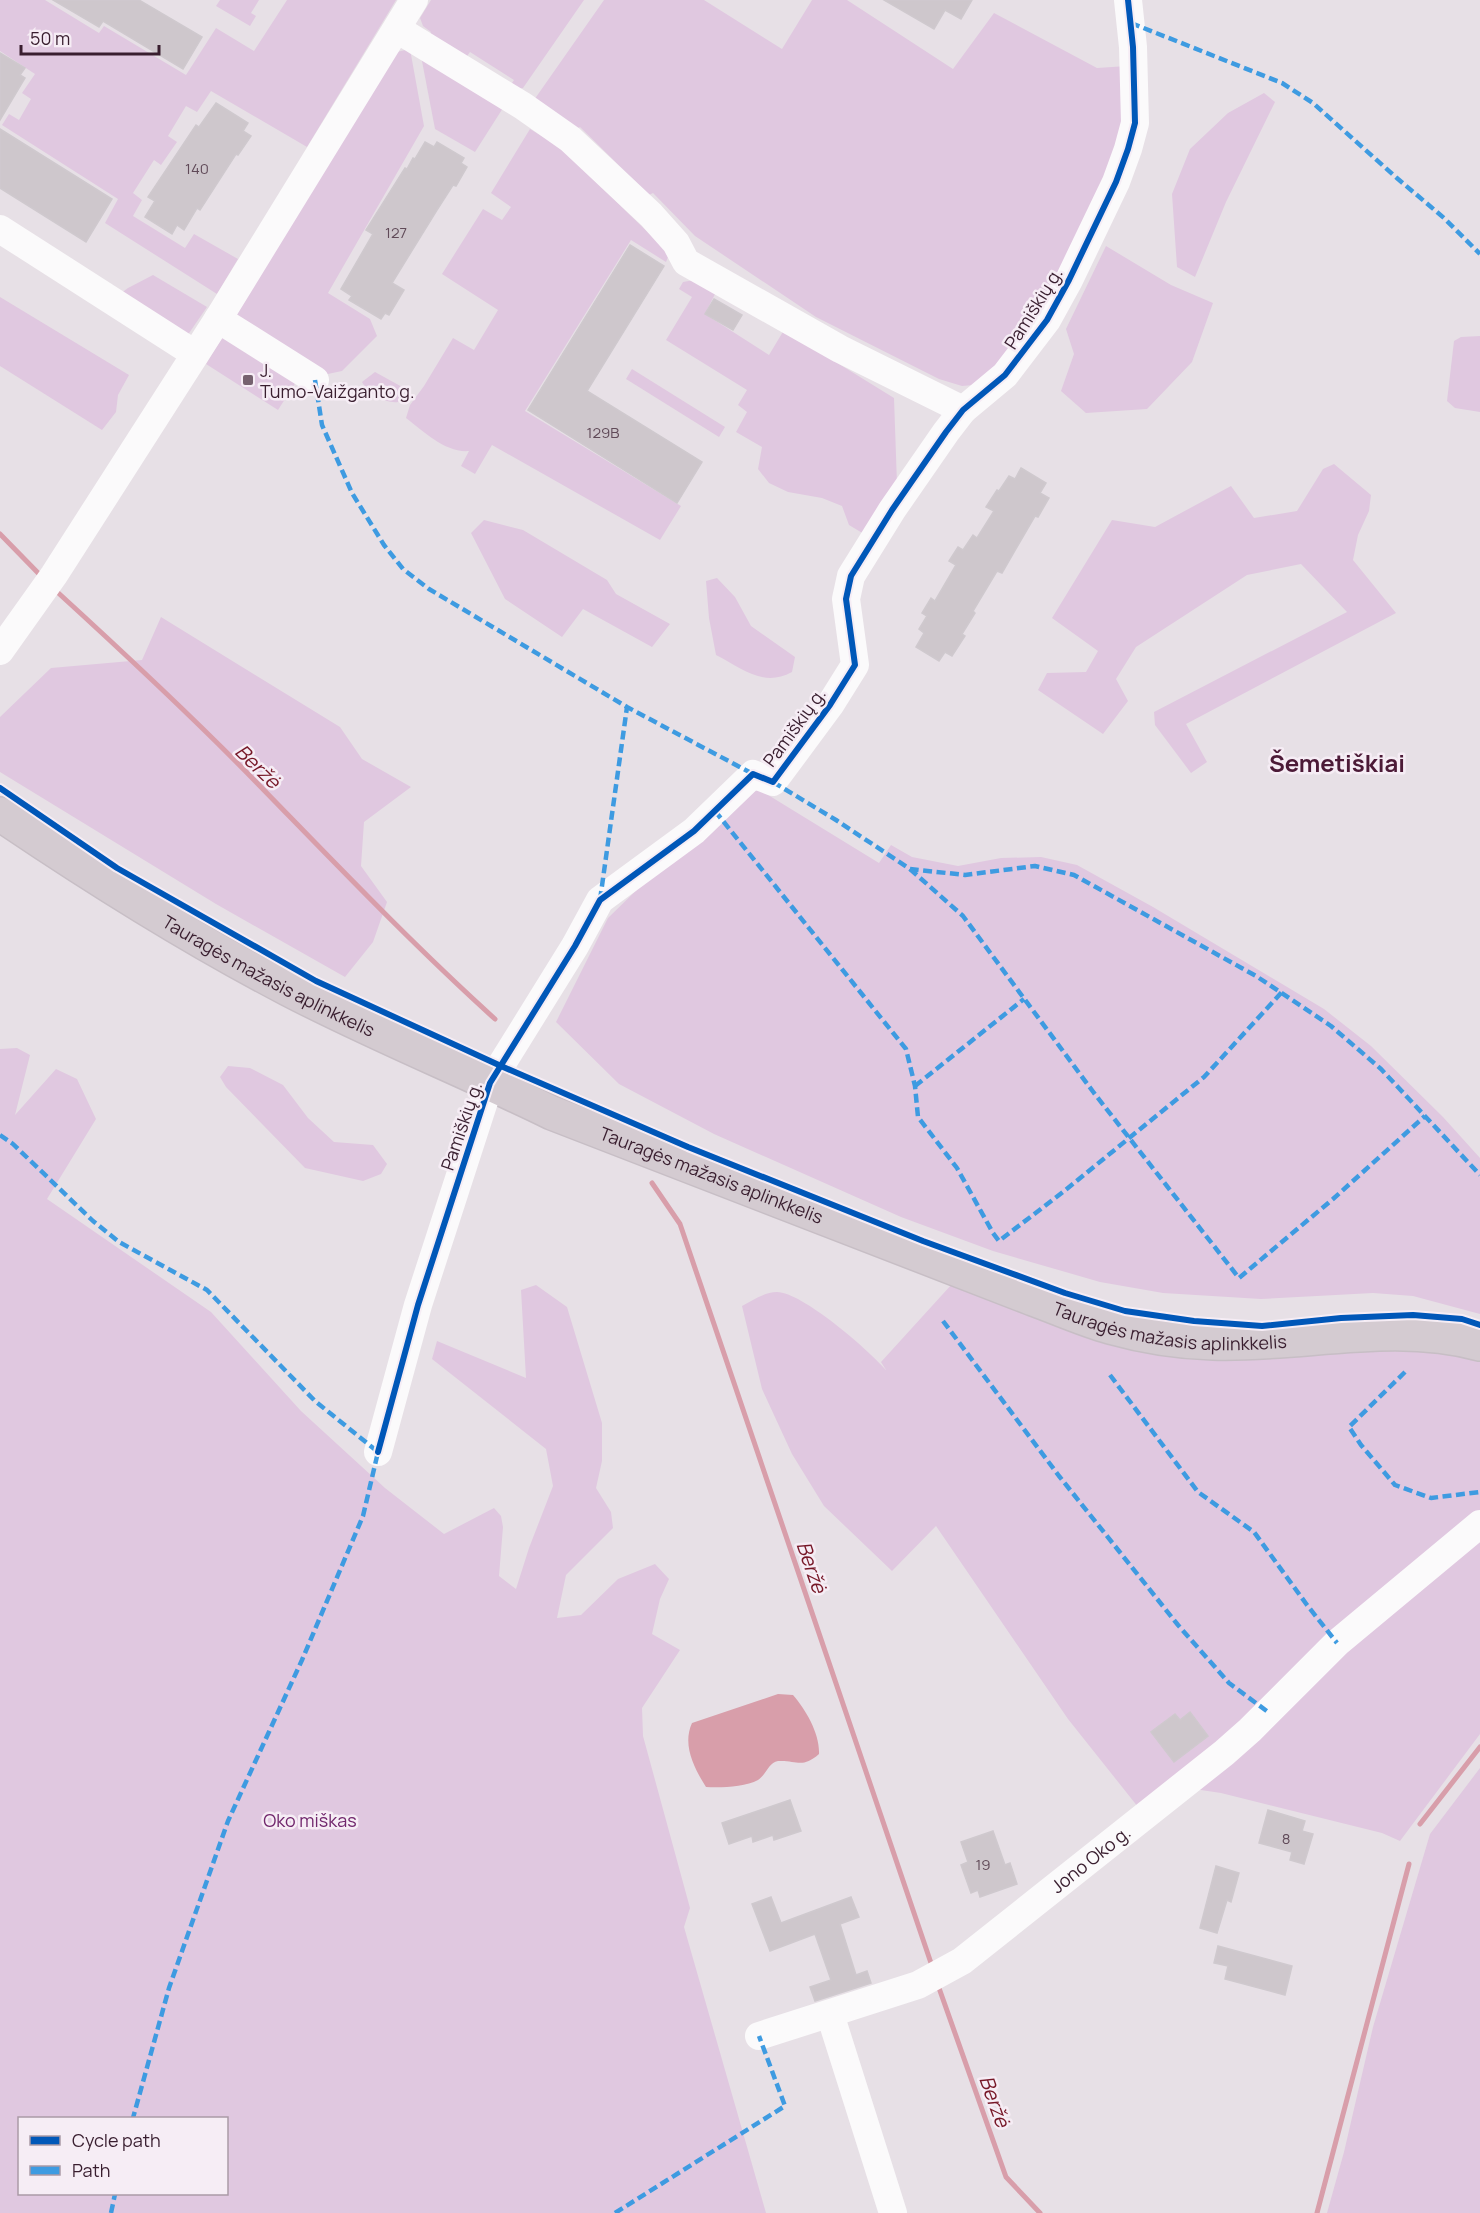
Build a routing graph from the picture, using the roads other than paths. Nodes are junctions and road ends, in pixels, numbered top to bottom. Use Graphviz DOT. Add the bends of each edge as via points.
graph roads {
  1 [pos="414,0"];
  2 [pos="1128,0"];
  3 [pos="397,29"];
  4 [pos="0,229"];
  5 [pos="218,319"];
  6 [pos="195,354"];
  7 [pos="315,380"];
  8 [pos="963,410"];
  9 [pos="0,651"];
  10 [pos="0,814"];
  11 [pos="490,1083"];
  12 [pos="1480,1344"];
  13 [pos="378,1452"];
  14 [pos="1480,1524"];
  15 [pos="830,2014"];
  16 [pos="759,2036"];
  17 [pos="892,2213"];
  1 -- 3 [label="street"];
  2 -- 8 [label="street, Pamiškių g." via="1134,123 1116,182 1047,320 1005,375"];
  3 -- 5 [label="street"];
  3 -- 8 [label="street" via="570,139 651,215 676,243 686,262 840,349"];
  4 -- 6 [label="street"];
  5 -- 6 [label="street"];
  5 -- 7 [label="street"];
  6 -- 9 [label="street" via="47,585"];
  8 -- 11 [label="street, Pamiškių g." via="851,576 846,599 855,665 830,705 773,782 753,774 693,831 600,900"];
  10 -- 11 [label="main road, Tauragės mažasis aplinkkelis" via="204,944 396,1043"];
  11 -- 12 [label="main road, Tauragės mažasis aplinkkelis" via="552,1113 1111,1327 1213,1343 1411,1333"];
  11 -- 13 [label="street, Pamiškių g." via="418,1305"];
  14 -- 15 [label="street, Jono Oko g." via="1337,1643 1224,1753 962,1961 918,1985"];
  15 -- 16 [label="street, Jono Oko g."];
  15 -- 17 [label="street"];
}
